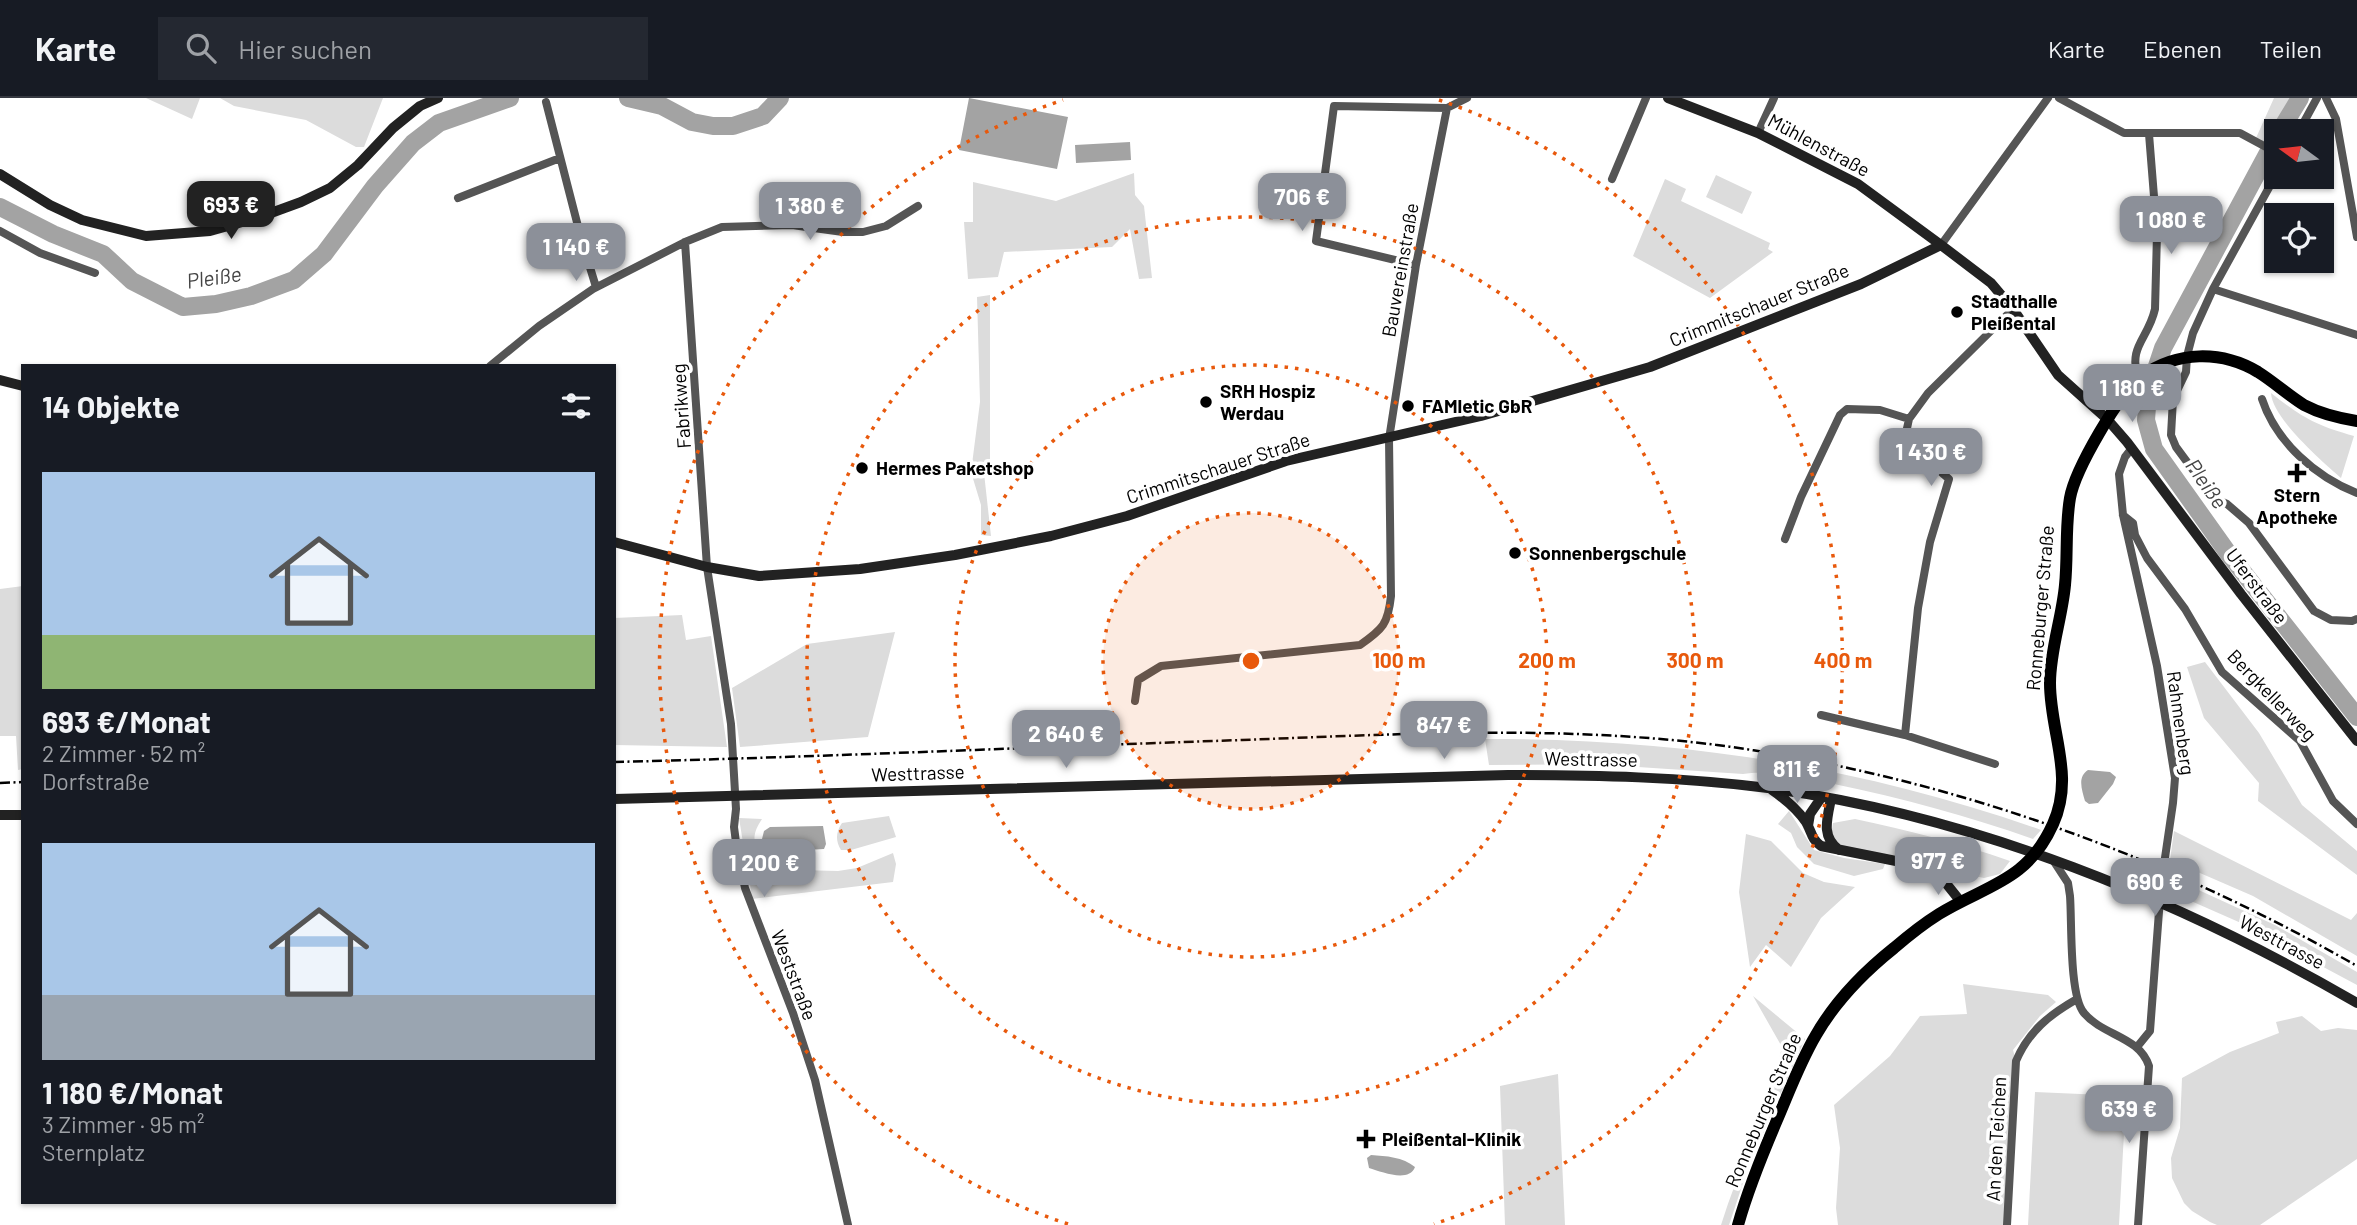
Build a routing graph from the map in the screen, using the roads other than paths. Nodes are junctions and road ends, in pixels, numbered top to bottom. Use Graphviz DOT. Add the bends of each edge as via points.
graph roads {
  1 [pos="438,98"];
  2 [pos="1467,98"];
  3 [pos="1646,98"];
  4 [pos="1668,98"];
  5 [pos="1773,98"];
  6 [pos="2048,98"];
  7 [pos="2059,98"];
  8 [pos="2317,98"];
  9 [pos="2326,98"];
  10 [pos="546,102"];
  11 [pos="1447,108"];
  12 [pos="2306,119"];
  13 [pos="1758,133"];
  14 [pos="2149,134"];
  15 [pos="2264,146"];
  16 [pos="560,159"];
  17 [pos="0,174"];
  18 [pos="1612,179"];
  19 [pos="2268,189"];
  20 [pos="458,198"];
  21 [pos="918,206"];
  22 [pos="0,230"];
  23 [pos="2357,237"];
  24 [pos="685,242"];
  25 [pos="1941,245"];
  26 [pos="1416,265"];
  27 [pos="95,272"];
  28 [pos="596,287"];
  29 [pos="2213,289"];
  30 [pos="2013,309"];
  31 [pos="2357,335"];
  32 [pos="2181,358"];
  33 [pos="492,364"];
  34 [pos="2141,377"];
  35 [pos="0,380"];
  36 [pos="21,385"];
  37 [pos="2262,399"];
  38 [pos="1909,419"];
  39 [pos="2107,419"];
  40 [pos="2357,421"];
  41 [pos="1389,439"];
  42 [pos="2132,449"];
  43 [pos="2357,493"];
  44 [pos="2123,515"];
  45 [pos="1785,539"];
  46 [pos="616,543"];
  47 [pos="708,567"];
  48 [pos="2357,619"];
  49 [pos="1135,701"];
  50 [pos="1821,715"];
  51 [pos="1905,736"];
  52 [pos="2357,741"];
  53 [pos="1995,764"];
  54 [pos="1769,789"];
  55 [pos="1826,798"];
  56 [pos="616,799"];
  57 [pos="0,815"];
  58 [pos="21,815"];
  59 [pos="2357,824"];
  60 [pos="1808,826"];
  61 [pos="2039,847"];
  62 [pos="1841,851"];
  63 [pos="1961,902"];
  64 [pos="2077,999"];
  65 [pos="2357,1003"];
  66 [pos="2137,1046"];
  67 [pos="848,1225"];
  68 [pos="1738,1225"];
  69 [pos="2007,1225"];
  70 [pos="2138,1225"];
  1 -- 17 [label="street" via="393,128 330,188 260,217 210,230 146,236 82,220"];
  2 -- 11 [label="street"];
  3 -- 18 [label="street"];
  4 -- 13 [label="street, Mühlenstraße"];
  5 -- 13 [label="street"];
  6 -- 25 [label="street"];
  7 -- 14 [label="street" via="2124,133"];
  8 -- 12 [label="street"];
  9 -- 23 [label="street" via="2336,119"];
  10 -- 16 [label="street"];
  11 -- 26 [label="street, Bauvereinstraße"];
  11 -- 26 [label="street" via="1334,106 1315,241"];
  13 -- 25 [label="street, Mühlenstraße" via="1858,184"];
  14 -- 15 [label="street" via="2239,133"];
  14 -- 34 [label="street" via="2157,234 2155,309 2134,357"];
  16 -- 20 [label="street"];
  16 -- 28 [label="street"];
  19 -- 29 [label="street"];
  21 -- 24 [label="street" via="886,226 863,232 792,225 722,227"];
  22 -- 27 [label="street" via="40,253"];
  24 -- 28 [label="street"];
  24 -- 47 [label="street, Fabrikweg"];
  25 -- 30 [label="street" via="1982,275"];
  25 -- 41 [label="street, Crimmitschauer Straße" via="1861,284 1650,367"];
  26 -- 41 [label="street, Bauvereinstraße"];
  28 -- 33 [label="street"];
  29 -- 31 [label="street"];
  29 -- 32 [label="street"];
  30 -- 38 [label="street" via="1928,393"];
  30 -- 39 [label="street" via="2059,375"];
  32 -- 34 [label="main road"];
  32 -- 40 [label="main road" via="2214,356 2245,365 2318,412"];
  32 -- 48 [label="street" via="2186,372 2172,399 2171,435 2176,447 2218,500 2249,523 2314,611 2331,620"];
  34 -- 39 [label="main road, Ronneburger Straße" via="2121,396"];
  35 -- 36 [label="street"];
  37 -- 43 [label="street" via="2289,446 2333,483"];
  38 -- 45 [label="street" via="1880,410 1847,409 1840,415"];
  38 -- 51 [label="street" via="1906,433 1910,445 1949,479 1930,541 1918,608"];
  39 -- 42 [label="street, Uferstraße"];
  39 -- 61 [label="main road, Ronneburger Straße" via="2070,501 2065,584 2050,685 2063,793"];
  41 -- 47 [label="street, Crimmitschauer Straße" via="1286,461 1127,516 955,555 860,569 758,576"];
  41 -- 49 [label="street, Bauvereinstraße" via="1391,596 1382,629 1360,645 1161,666 1138,680"];
  42 -- 44 [label="street, Rahmenberg" via="2119,474"];
  42 -- 52 [label="street, Uferstraße"];
  44 -- 59 [label="street, Bergkellerweg" via="2133,523 2147,558 2185,609 2222,672 2300,741 2333,801"];
  44 -- 66 [label="street, Rahmenberg" via="2157,666 2175,778 2150,1031"];
  46 -- 47 [label="street, Crimmitschauer Straße"];
  47 -- 67 [label="street, Weststraße" via="731,724 734,827 740,865 809,1060"];
  50 -- 51 [label="street"];
  51 -- 53 [label="street"];
  54 -- 55 [label="street, Westtrasse"];
  54 -- 56 [label="street, Westtrasse" via="1628,776 1508,775"];
  54 -- 60 [label="street" via="1789,803"];
  55 -- 60 [label="street" via="1810,814"];
  55 -- 62 [label="street" via="1826,834"];
  55 -- 65 [label="street, Westtrasse" via="1987,839 2113,884 2292,966"];
  57 -- 58 [label="street"];
  60 -- 62 [label="street" via="1815,842"];
  61 -- 63 [label="main road, Ronneburger Straße" via="2006,880"];
  61 -- 64 [label="street" via="2068,883"];
  62 -- 63 [label="street" via="1921,866 1941,877"];
  63 -- 68 [label="main road, Ronneburger Straße" via="1926,923 1876,964 1817,1033 1759,1162"];
  64 -- 66 [label="street" via="2094,1023"];
  64 -- 69 [label="street, An den Teichen" via="2037,1027 2016,1061"];
  66 -- 70 [label="street" via="2149,1066"];
}
